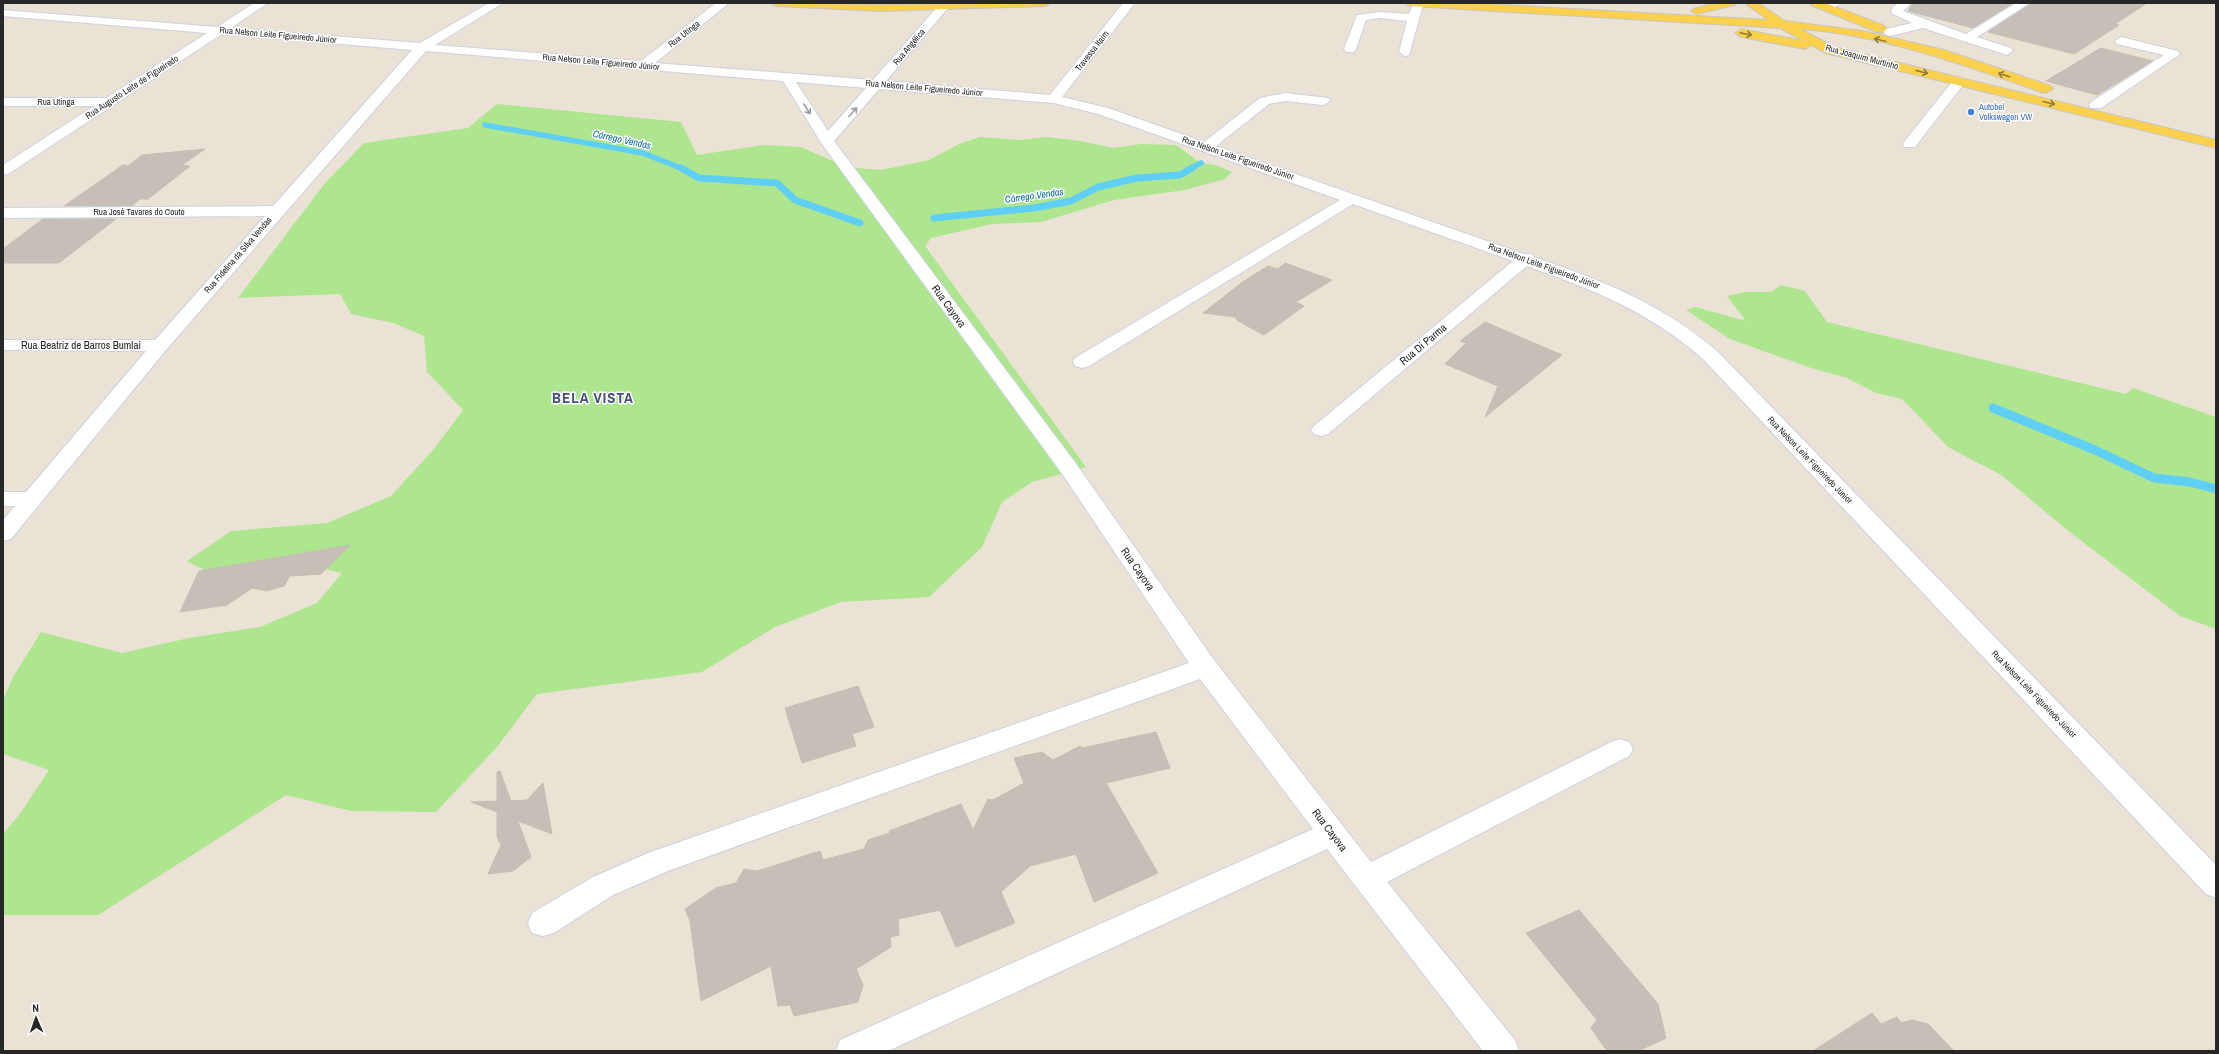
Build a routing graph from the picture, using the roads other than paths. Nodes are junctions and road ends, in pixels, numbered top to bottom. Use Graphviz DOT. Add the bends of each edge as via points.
graph roads {
  1 [pos="16,3"];
  2 [pos="262,3"];
  3 [pos="497,3"];
  4 [pos="724,3"];
  5 [pos="777,3"];
  6 [pos="1045,3"];
  7 [pos="1129,3"];
  8 [pos="1410,3"];
  9 [pos="1730,3"];
  10 [pos="1751,3"];
  11 [pos="1906,3"];
  12 [pos="2024,3"];
  13 [pos="1418,4"];
  14 [pos="1448,4"];
  15 [pos="1811,4"];
  16 [pos="1831,5"];
  17 [pos="943,7"];
  18 [pos="3,11"];
  19 [pos="1648,16"];
  20 [pos="1413,18"];
  21 [pos="1779,24"];
  22 [pos="1924,24"];
  23 [pos="222,30"];
  24 [pos="1890,32"];
  25 [pos="1968,38"];
  26 [pos="2121,41"];
  27 [pos="423,47"];
  28 [pos="1350,49"];
  29 [pos="1830,50"];
  30 [pos="2007,51"];
  31 [pos="1405,52"];
  32 [pos="1958,60"];
  33 [pos="644,66"];
  34 [pos="787,77"];
  35 [pos="1960,81"];
  36 [pos="878,84"];
  37 [pos="1054,99"];
  38 [pos="1323,101"];
  39 [pos="3,102"];
  40 [pos="109,102"];
  41 [pos="2096,105"];
  42 [pos="2216,138"];
  43 [pos="827,141"];
  44 [pos="1910,144"];
  45 [pos="2216,144"];
  46 [pos="1206,147"];
  47 [pos="3,171"];
  48 [pos="1353,198"];
  49 [pos="276,211"];
  50 [pos="3,213"];
  51 [pos="1526,258"];
  52 [pos="3,345"];
  53 [pos="160,346"];
  54 [pos="1082,362"];
  55 [pos="1321,430"];
  56 [pos="3,499"];
  57 [pos="32,499"];
  58 [pos="3,534"];
  59 [pos="1205,667"];
  60 [pos="1620,749"];
  61 [pos="1333,833"];
  62 [pos="1366,878"];
  63 [pos="2216,885"];
  64 [pos="543,923"];
  65 [pos="852,1051"];
  66 [pos="1503,1051"];
  1 -- 18 [label="street"];
  2 -- 23 [label="street, Rua Augusto Leite de Figueiredo"];
  3 -- 27 [label="street, Rua Fidelina da Silva Vendas"];
  4 -- 33 [label="street, Rua Utinga"];
  5 -- 17 [label="main road" via="851,7"];
  6 -- 17 [label="main road"];
  7 -- 37 [label="street, Travessa Itaim"];
  8 -- 13 [label="main road, Rua Joaquim Murtinho"];
  9 -- 19 [label="main road" via="1708,10"];
  10 -- 21 [label="main road"];
  11 -- 22 [label="street" via="1897,9 1897,13"];
  12 -- 25 [label="street"];
  13 -- 14 [label="main road, Rua Joaquim Murtinho"];
  13 -- 20 [label="street"];
  14 -- 19 [label="main road, Rua Joaquim Murtinho"];
  15 -- 16 [label="main road"];
  16 -- 21 [label="main road"];
  16 -- 24 [label="main road" via="1863,22"];
  17 -- 36 [label="street, Rua Angélica"];
  18 -- 23 [label="street, Rua Nelson Leite Figueiredo Júnior"];
  19 -- 21 [label="main road, Rua Joaquim Murtinho"];
  19 -- 29 [label="main road, one-way"];
  20 -- 28 [label="street" via="1380,15 1360,17"];
  20 -- 31 [label="street"];
  21 -- 29 [label="main road, Rua Joaquim Murtinho"];
  32 -- 21 [label="main road, one-way" via="1863,35"];
  22 -- 24 [label="street"];
  22 -- 25 [label="street"];
  23 -- 27 [label="street, Rua Nelson Leite Figueiredo Júnior"];
  23 -- 40 [label="street, Rua Augusto Leite de Figueiredo"];
  24 -- 32 [label="main road"];
  25 -- 30 [label="street"];
  26 -- 41 [label="street" via="2174,54"];
  27 -- 33 [label="street, Rua Nelson Leite Figueiredo Júnior"];
  27 -- 49 [label="street, Rua Fidelina da Silva Vendas"];
  29 -- 35 [label="main road, Rua Joaquim Murtinho, one-way"];
  41 -- 32 [label="main road, one-way"];
  33 -- 34 [label="street, Rua Nelson Leite Figueiredo Júnior"];
  34 -- 36 [label="street, Rua Nelson Leite Figueiredo Júnior"];
  34 -- 43 [label="street, Rua Cayova, one-way"];
  35 -- 44 [label="street"];
  35 -- 45 [label="main road, Rua Joaquim Murtinho, one-way"];
  36 -- 37 [label="street, Rua Nelson Leite Figueiredo Júnior"];
  43 -- 36 [label="street, Rua Angélica, one-way"];
  37 -- 46 [label="street, Rua Nelson Leite Figueiredo Júnior" via="1103,110"];
  38 -- 46 [label="street" via="1285,97 1265,101"];
  39 -- 40 [label="street, Rua Utinga"];
  40 -- 47 [label="street, Rua Augusto Leite de Figueiredo"];
  41 -- 42 [label="main road"];
  43 -- 59 [label="street, Rua Cayova" via="1070,470"];
  46 -- 48 [label="street, Rua Nelson Leite Figueiredo Júnior"];
  48 -- 51 [label="street, Rua Nelson Leite Figueiredo Júnior"];
  48 -- 54 [label="street"];
  49 -- 50 [label="street, Rua José Tavares do Couto"];
  49 -- 53 [label="street, Rua Fidelina da Silva Vendas"];
  51 -- 55 [label="street, Rua Di Parma"];
  51 -- 63 [label="street, Rua Nelson Leite Figueiredo Júnior" via="1631,299 1686,332"];
  52 -- 53 [label="street, Rua Beatriz de Barros Bumlai"];
  53 -- 57 [label="street, Rua Fidelina da Silva Vendas"];
  56 -- 57 [label="street"];
  57 -- 58 [label="street, Rua Fidelina da Silva Vendas"];
  59 -- 61 [label="street, Rua Cayova"];
  59 -- 64 [label="street" via="658,862 603,886"];
  60 -- 62 [label="street"];
  61 -- 62 [label="street, Rua Cayova"];
  61 -- 65 [label="street"];
  62 -- 66 [label="street, Rua Cayova"];
}
